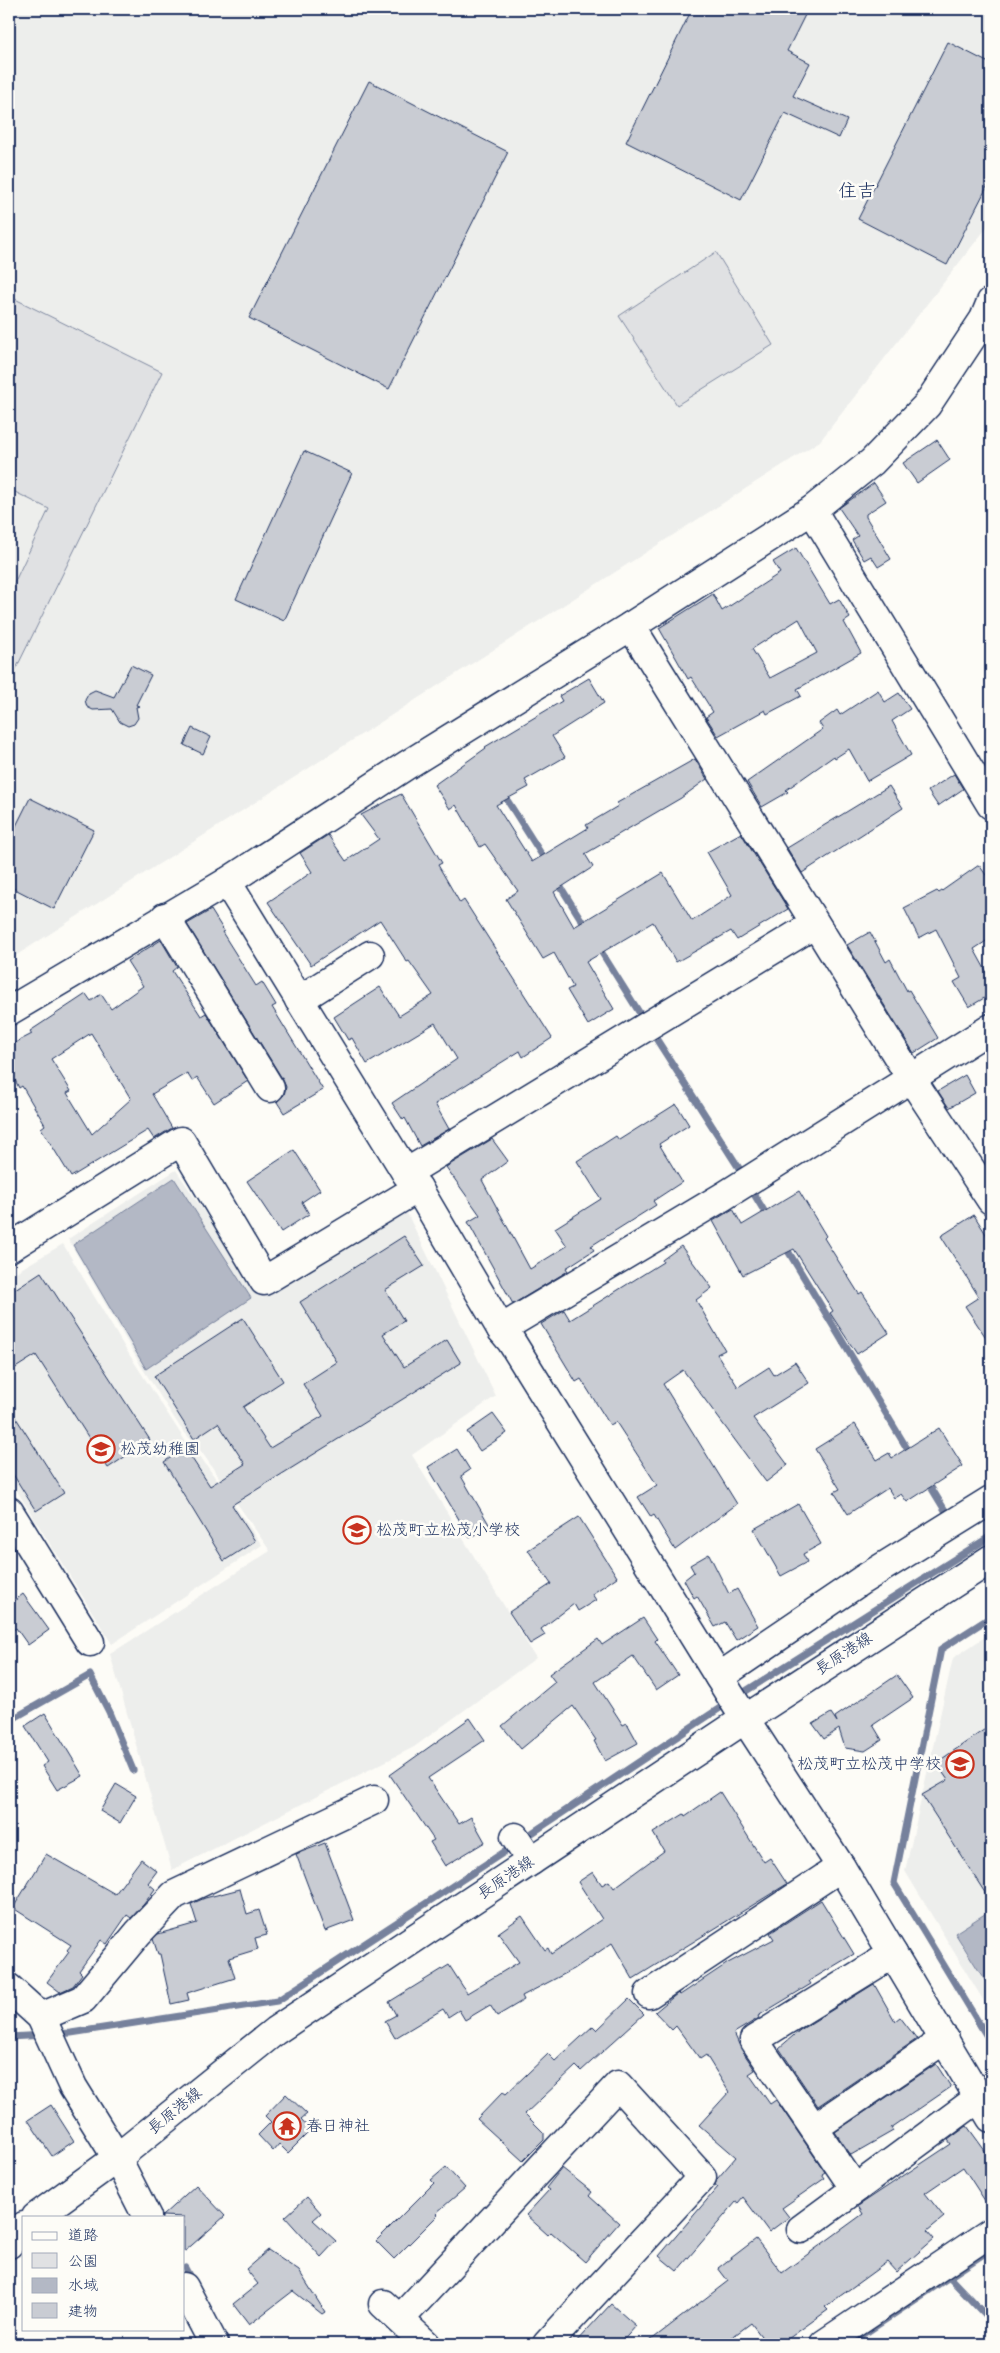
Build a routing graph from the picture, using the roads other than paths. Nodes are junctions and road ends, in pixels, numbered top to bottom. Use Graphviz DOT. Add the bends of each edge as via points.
graph roads {
  1 [pos="991,302"];
  2 [pos="812,510"];
  3 [pos="631,626"];
  4 [pos="991,805"];
  5 [pos="227,882"];
  6 [pos="165,917"];
  7 [pos="815,924"];
  8 [pos="370,955"];
  9 [pos="299,1000"];
  10 [pos="9,1011"];
  11 [pos="991,1028"];
  12 [pos="911,1078"];
  13 [pos="270,1088"];
  14 [pos="412,1181"];
  15 [pos="991,1200"];
  16 [pos="9,1248"];
  17 [pos="501,1328"];
  18 [pos="991,1500"];
  19 [pos="9,1511"];
  20 [pos="991,1559"];
  21 [pos="90,1642"];
  22 [pos="733,1699"];
  23 [pos="374,1800"];
  24 [pos="515,1837"];
  25 [pos="531,1861"];
  26 [pos="841,1867"];
  27 [pos="893,1954"];
  28 [pos="9,1988"];
  29 [pos="649,1994"];
  30 [pos="41,2017"];
  31 [pos="945,2039"];
  32 [pos="986,2107"];
  33 [pos="814,2128"];
  34 [pos="116,2158"];
  35 [pos="855,2189"];
  36 [pos="37,2216"];
  37 [pos="146,2216"];
  38 [pos="22,2228"];
  39 [pos="801,2229"];
  40 [pos="991,2232"];
  41 [pos="9,2244"];
  42 [pos="185,2289"];
  43 [pos="214,2344"];
  44 [pos="426,2344"];
  45 [pos="547,2344"];
  46 [pos="824,2344"];
  1 -- 2 [label="street" via="984,319 927,405 872,462"];
  2 -- 3 [label="street"];
  2 -- 4 [label="street"];
  3 -- 5 [label="street"];
  3 -- 7 [label="street"];
  5 -- 6 [label="street"];
  5 -- 9 [label="street"];
  6 -- 10 [label="street"];
  6 -- 13 [label="street"];
  7 -- 12 [label="street"];
  7 -- 14 [label="street"];
  8 -- 9 [label="street"];
  9 -- 14 [label="street"];
  11 -- 12 [label="street"];
  12 -- 15 [label="street"];
  12 -- 17 [label="street" via="724,1196"];
  14 -- 16 [label="street" via="264,1281 181,1141"];
  14 -- 17 [label="street"];
  17 -- 22 [label="street"];
  18 -- 22 [label="street" via="862,1580"];
  19 -- 21 [label="street"];
  20 -- 22 [label="street, 長原港線"];
  22 -- 25 [label="street, 長原港線"];
  22 -- 26 [label="street"];
  23 -- 30 [label="street" via="174,1895 83,1999"];
  24 -- 25 [label="street"];
  25 -- 34 [label="street, 長原港線" via="275,2031"];
  26 -- 27 [label="street"];
  26 -- 29 [label="street"];
  27 -- 31 [label="street"];
  27 -- 33 [label="street" via="754,2040"];
  28 -- 30 [label="street"];
  30 -- 34 [label="street" via="73,2087"];
  31 -- 32 [label="street"];
  31 -- 33 [label="street"];
  32 -- 35 [label="street"];
  33 -- 35 [label="street"];
  34 -- 36 [label="street, 長原港線"];
  34 -- 37 [label="street"];
  35 -- 39 [label="street"];
  38 -- 41 [label="street"];
  40 -- 46 [label="street"];
  42 -- 43 [label="street"];
  44 -- 45 [label="street" via="391,2312 618,2085 702,2177"];
}
